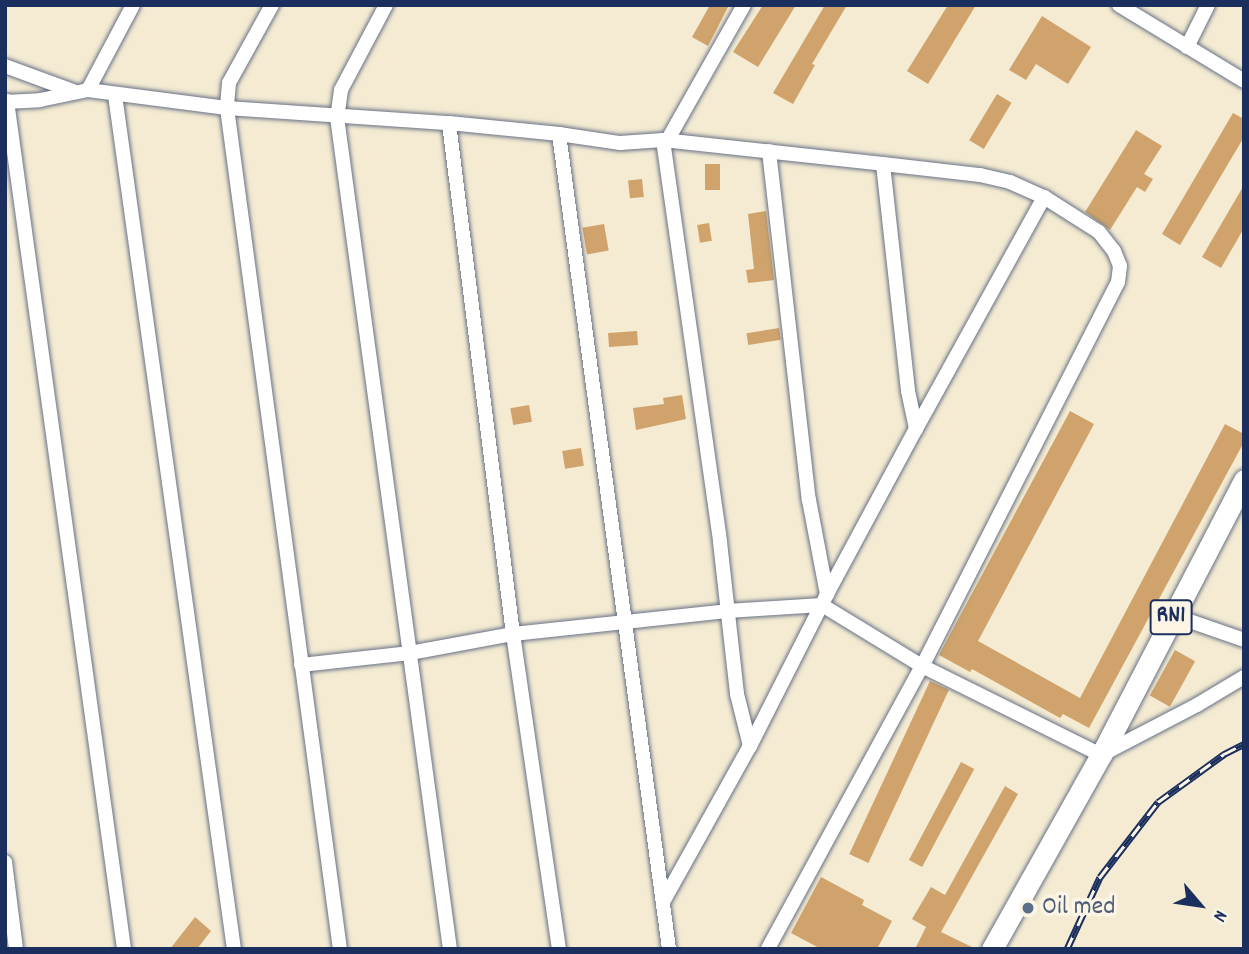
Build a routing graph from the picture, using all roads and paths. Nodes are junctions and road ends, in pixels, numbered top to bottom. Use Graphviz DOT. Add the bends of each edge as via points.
graph roads {
  1 [pos="133,5"];
  2 [pos="272,5"];
  3 [pos="386,5"];
  4 [pos="744,5"];
  5 [pos="1119,5"];
  6 [pos="1208,5"];
  7 [pos="1187,47"];
  8 [pos="5,66"];
  9 [pos="1244,80"];
  10 [pos="80,91"];
  11 [pos="115,95"];
  12 [pos="6,101"];
  13 [pos="227,108"];
  14 [pos="337,117"];
  15 [pos="449,123"];
  16 [pos="559,134"];
  17 [pos="665,140"];
  18 [pos="769,150"];
  19 [pos="883,163"];
  20 [pos="1044,197"];
  21 [pos="916,429"];
  22 [pos="1244,480"];
  23 [pos="824,600"];
  24 [pos="727,611"];
  25 [pos="1172,615"];
  26 [pos="624,623"];
  27 [pos="513,634"];
  28 [pos="1244,640"];
  29 [pos="410,653"];
  30 [pos="301,665"];
  31 [pos="922,666"];
  32 [pos="1244,677"];
  33 [pos="750,746"];
  34 [pos="1101,755"];
  35 [pos="5,862"];
  36 [pos="663,902"];
  37 [pos="16,949"];
  38 [pos="124,949"];
  39 [pos="234,949"];
  40 [pos="340,949"];
  41 [pos="450,949"];
  42 [pos="559,949"];
  43 [pos="669,949"];
  44 [pos="768,949"];
  45 [pos="992,949"];
  1 -- 10 [label="street"];
  2 -- 13 [label="street" via="233,75"];
  3 -- 14 [label="street" via="341,90"];
  4 -- 17 [label="street"];
  5 -- 7 [label="street"];
  6 -- 7 [label="street"];
  7 -- 9 [label="street"];
  8 -- 10 [label="street"];
  10 -- 11 [label="street"];
  10 -- 12 [label="street" via="40,100"];
  11 -- 13 [label="street"];
  11 -- 39 [label="street"];
  12 -- 38 [label="street"];
  13 -- 14 [label="street"];
  13 -- 30 [label="street"];
  14 -- 15 [label="street"];
  14 -- 29 [label="street"];
  15 -- 16 [label="street"];
  15 -- 27 [label="street"];
  16 -- 17 [label="street" via="620,143"];
  16 -- 26 [label="street"];
  17 -- 18 [label="street"];
  17 -- 24 [label="street"];
  18 -- 19 [label="street"];
  18 -- 23 [label="street"];
  19 -- 20 [label="street" via="980,175"];
  19 -- 21 [label="street"];
  20 -- 21 [label="street"];
  20 -- 31 [label="street" via="1099,232 1120,265 1118,282"];
  21 -- 23 [label="street"];
  22 -- 25 [label="highway, RN1"];
  23 -- 24 [label="street"];
  23 -- 31 [label="street"];
  23 -- 33 [label="street"];
  24 -- 26 [label="street"];
  24 -- 33 [label="street" via="737,694"];
  25 -- 28 [label="street"];
  25 -- 34 [label="highway, RN1"];
  26 -- 27 [label="street"];
  26 -- 36 [label="street"];
  27 -- 29 [label="street"];
  27 -- 42 [label="street"];
  29 -- 30 [label="street"];
  29 -- 41 [label="street"];
  30 -- 40 [label="street"];
  31 -- 34 [label="street"];
  31 -- 44 [label="street"];
  32 -- 34 [label="street"];
  33 -- 36 [label="street"];
  34 -- 45 [label="highway, RN1"];
  35 -- 37 [label="street"];
  36 -- 43 [label="street"];
}
